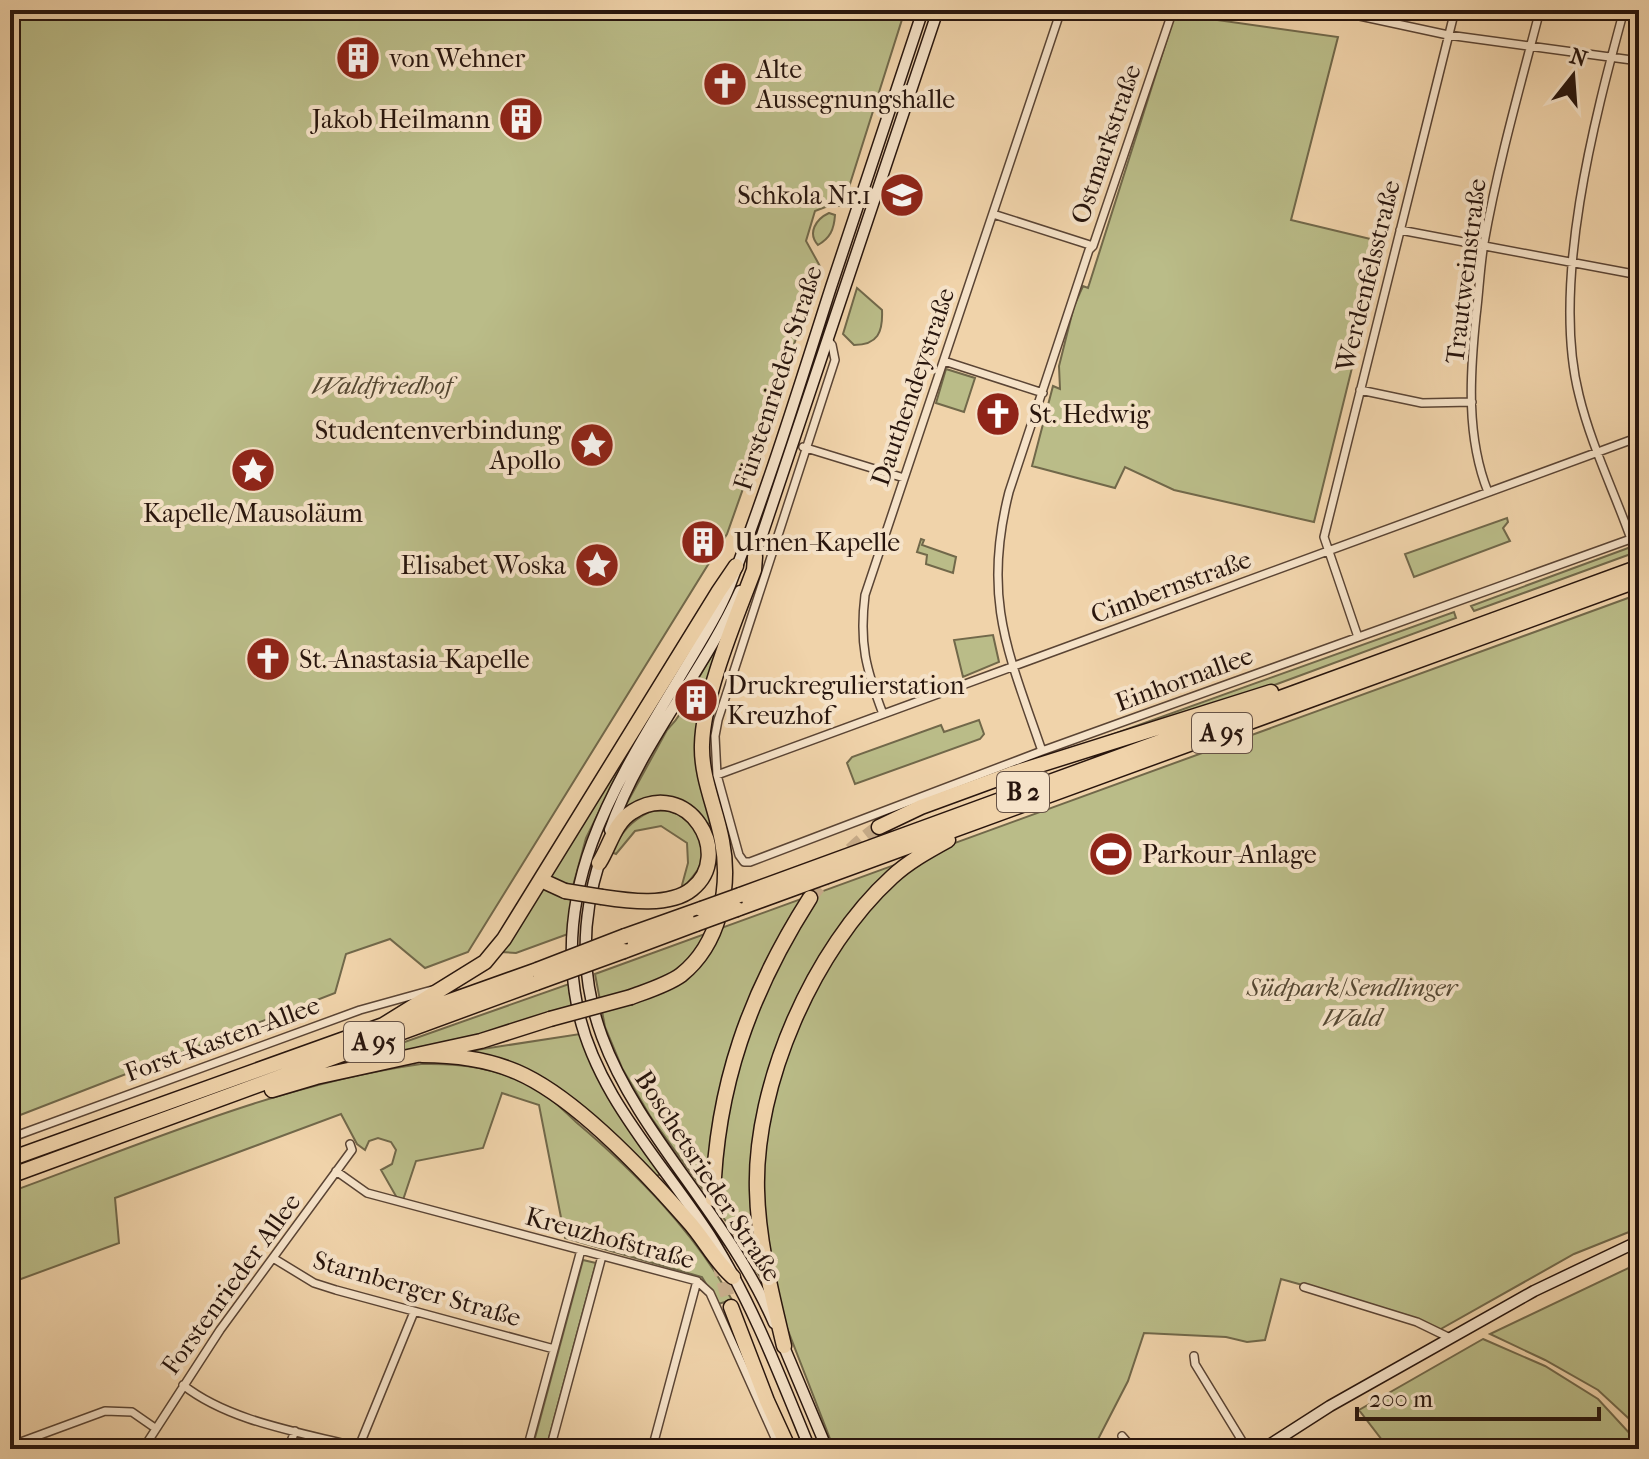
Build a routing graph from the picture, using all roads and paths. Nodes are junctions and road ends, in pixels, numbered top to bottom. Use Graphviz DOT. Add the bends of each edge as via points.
graph roads {
  1 [pos="923,10"];
  2 [pos="938,10"];
  3 [pos="1061,10"];
  4 [pos="1173,10"];
  5 [pos="1204,10"];
  6 [pos="1332,10"];
  7 [pos="1455,10"];
  8 [pos="1540,10"];
  9 [pos="1624,10"];
  10 [pos="1343,11"];
  11 [pos="1240,12"];
  12 [pos="1448,35"];
  13 [pos="1530,48"];
  14 [pos="1611,57"];
  15 [pos="1639,61"];
  16 [pos="856,212"];
  17 [pos="993,214"];
  18 [pos="869,216"];
  19 [pos="1400,230"];
  20 [pos="1093,246"];
  21 [pos="1484,247"];
  22 [pos="1572,263"];
  23 [pos="1639,275"];
  24 [pos="828,340"];
  25 [pos="944,361"];
  26 [pos="1360,390"];
  27 [pos="1043,393"];
  28 [pos="1472,402"];
  29 [pos="1639,437"];
  30 [pos="793,444"];
  31 [pos="805,448"];
  32 [pos="1597,452"];
  33 [pos="904,478"];
  34 [pos="1488,492"];
  35 [pos="1635,537"];
  36 [pos="1327,551"];
  37 [pos="761,560"];
  38 [pos="736,566"];
  39 [pos="1639,567"];
  40 [pos="1639,580"];
  41 [pos="1358,637"];
  42 [pos="1013,667"];
  43 [pos="1307,689"];
  44 [pos="883,714"];
  45 [pos="1042,751"];
  46 [pos="717,775"];
  47 [pos="977,823"];
  48 [pos="879,827"];
  49 [pos="744,862"];
  50 [pos="599,863"];
  51 [pos="541,880"];
  52 [pos="810,898"];
  53 [pos="738,902"];
  54 [pos="589,918"];
  55 [pos="573,922"];
  56 [pos="536,976"];
  57 [pos="449,985"];
  58 [pos="380,1027"];
  59 [pos="422,1055"];
  60 [pos="213,1102"];
  61 [pos="10,1138"];
  62 [pos="350,1144"];
  63 [pos="10,1159"];
  64 [pos="336,1171"];
  65 [pos="10,1176"];
  66 [pos="713,1199"];
  67 [pos="1639,1241"];
  68 [pos="581,1250"];
  69 [pos="602,1256"];
  70 [pos="273,1258"];
  71 [pos="733,1277"];
  72 [pos="697,1281"];
  73 [pos="1304,1287"];
  74 [pos="731,1307"];
  75 [pos="414,1312"];
  76 [pos="1450,1338"];
  77 [pos="784,1346"];
  78 [pos="554,1349"];
  79 [pos="1194,1356"];
  80 [pos="183,1385"];
  81 [pos="155,1428"];
  82 [pos="295,1431"];
  83 [pos="1637,1433"];
  84 [pos="1122,1436"];
  85 [pos="10,1446"];
  86 [pos="361,1448"];
  87 [pos="143,1449"];
  88 [pos="288,1449"];
  89 [pos="527,1449"];
  90 [pos="550,1449"];
  91 [pos="652,1449"];
  92 [pos="780,1449"];
  93 [pos="789,1449"];
  94 [pos="810,1449"];
  95 [pos="827,1449"];
  96 [pos="1133,1449"];
  97 [pos="1247,1449"];
  98 [pos="1263,1449"];
  99 [pos="1635,1449"];
  1 -- 16 [label="main road, Fürstenrieder Straße"];
  2 -- 18 [label="main road, Fürstenrieder Straße"];
  3 -- 17 [label="street, Dauthendeystraße"];
  4 -- 20 [label="street, Ostmarkstraße"];
  5 -- 11 [label="street"];
  6 -- 10 [label="street"];
  7 -- 12 [label="street, Werdenfelsstraße"];
  8 -- 13 [label="street, Trautweinstraße"];
  9 -- 14 [label="street"];
  10 -- 12 [label="street"];
  12 -- 13 [label="street"];
  12 -- 19 [label="street, Werdenfelsstraße"];
  13 -- 14 [label="street"];
  13 -- 21 [label="street, Trautweinstraße"];
  14 -- 15 [label="street"];
  14 -- 22 [label="street"];
  16 -- 18 [label="main road"];
  16 -- 38 [label="main road, Fürstenrieder Straße"];
  17 -- 20 [label="street"];
  17 -- 25 [label="street, Dauthendeystraße"];
  18 -- 24 [label="main road, Fürstenrieder Straße"];
  19 -- 21 [label="street"];
  19 -- 26 [label="street, Werdenfelsstraße"];
  20 -- 27 [label="street, Ostmarkstraße"];
  21 -- 22 [label="street"];
  21 -- 28 [label="street, Trautweinstraße"];
  22 -- 23 [label="street"];
  22 -- 32 [label="street" via="1578,394"];
  24 -- 30 [label="main road, Fürstenrieder Straße"];
  24 -- 31 [label="street, Fürstenrieder Straße" via="835,360"];
  25 -- 27 [label="street"];
  25 -- 33 [label="street, Dauthendeystraße"];
  26 -- 28 [label="street" via="1422,403"];
  26 -- 36 [label="street, Werdenfelsstraße" via="1324,537"];
  27 -- 42 [label="street, Ostmarkstraße" via="1009,492 997,550 999,608"];
  28 -- 34 [label="street, Trautweinstraße" via="1479,470"];
  29 -- 32 [label="street, Cimbernstraße"];
  30 -- 31 [label="street"];
  30 -- 37 [label="main road, Fürstenrieder Straße"];
  31 -- 33 [label="street"];
  31 -- 37 [label="street, Fürstenrieder Straße"];
  32 -- 34 [label="street, Cimbernstraße"];
  32 -- 35 [label="street"];
  33 -- 44 [label="street, Dauthendeystraße" via="864,603 863,658"];
  34 -- 36 [label="street, Cimbernstraße"];
  35 -- 41 [label="street, Einhornallee"];
  36 -- 41 [label="street"];
  36 -- 42 [label="street, Cimbernstraße"];
  37 -- 46 [label="street, Fürstenrieder Straße" via="718,720"];
  37 -- 50 [label="main road, Fürstenrieder Straße" via="639,769"];
  37 -- 59 [label="highway, bridge" via="706,713 704,774 725,863 720,914 706,945 681,975 631,997"];
  38 -- 51 [label="highway"];
  38 -- 55 [label="main road, Fürstenrieder Straße" via="716,614 605,808 587,854"];
  39 -- 43 [label="highway, B 2"];
  40 -- 47 [label="highway, A 95"];
  41 -- 45 [label="street, Einhornallee"];
  42 -- 44 [label="street, Cimbernstraße"];
  42 -- 45 [label="street, Ostmarkstraße"];
  43 -- 48 [label="highway" via="1285,688 1054,760"];
  43 -- 53 [label="highway, B 2"];
  44 -- 46 [label="street, Cimbernstraße"];
  45 -- 49 [label="street, Einhornallee"];
  46 -- 49 [label="street, Fürstenrieder Straße"];
  47 -- 53 [label="highway, A 95"];
  47 -- 77 [label="highway" via="914,860 862,907 797,1013 779,1058 763,1118 757,1189 762,1244"];
  50 -- 51 [label="highway, bridge" via="619,824 651,804 686,810 708,846 702,877 691,890 670,898 602,897 565,891"];
  50 -- 54 [label="main road, Fürstenrieder Straße"];
  51 -- 57 [label="highway" via="485,962"];
  52 -- 66 [label="highway" via="768,969 731,1065 717,1138"];
  53 -- 56 [label="highway, A 95, bridge"];
  54 -- 77 [label="main road, Boschetsrieder Straße" via="585,951 591,1006 615,1071 723,1230"];
  55 -- 71 [label="main road, Boschetsrieder Straße" via="578,1008 602,1076"];
  56 -- 58 [label="highway"];
  56 -- 60 [label="highway, A 95"];
  57 -- 58 [label="highway"];
  57 -- 61 [label="street, Forst-Kasten-Allee" via="360,1010"];
  58 -- 63 [label="highway, A 95"];
  59 -- 60 [label="highway"];
  59 -- 71 [label="highway" via="502,1066 536,1081 648,1177"];
  60 -- 65 [label="highway, A 95"];
  62 -- 64 [label="street, Forstenrieder Allee" via="352,1150"];
  64 -- 68 [label="street, Kreuzhofstraße" via="367,1193"];
  64 -- 70 [label="street, Forstenrieder Allee"];
  67 -- 76 [label="main road"];
  68 -- 69 [label="street, Kreuzhofstraße"];
  68 -- 78 [label="street"];
  69 -- 72 [label="street, Kreuzhofstraße"];
  69 -- 90 [label="street"];
  70 -- 75 [label="street, Starnberger Straße" via="314,1283"];
  70 -- 80 [label="street, Forstenrieder Allee"];
  71 -- 94 [label="main road, Boschetsrieder Straße"];
  72 -- 91 [label="street"];
  72 -- 92 [label="street, Kreuzhofstraße" via="710,1293"];
  73 -- 76 [label="street" via="1417,1322"];
  74 -- 93 [label="highway"];
  75 -- 78 [label="street, Starnberger Straße"];
  75 -- 86 [label="street"];
  76 -- 98 [label="main road"];
  77 -- 95 [label="main road, Boschetsrieder Straße"];
  78 -- 89 [label="street"];
  79 -- 97 [label="street"];
  80 -- 81 [label="street, Forstenrieder Allee"];
  80 -- 82 [label="street" via="225,1410"];
  81 -- 85 [label="street" via="132,1412 105,1411"];
  81 -- 87 [label="street, Forstenrieder Allee"];
  82 -- 86 [label="street"];
  82 -- 88 [label="street"];
  83 -- 99 [label="street"];
  84 -- 96 [label="street"];
}
